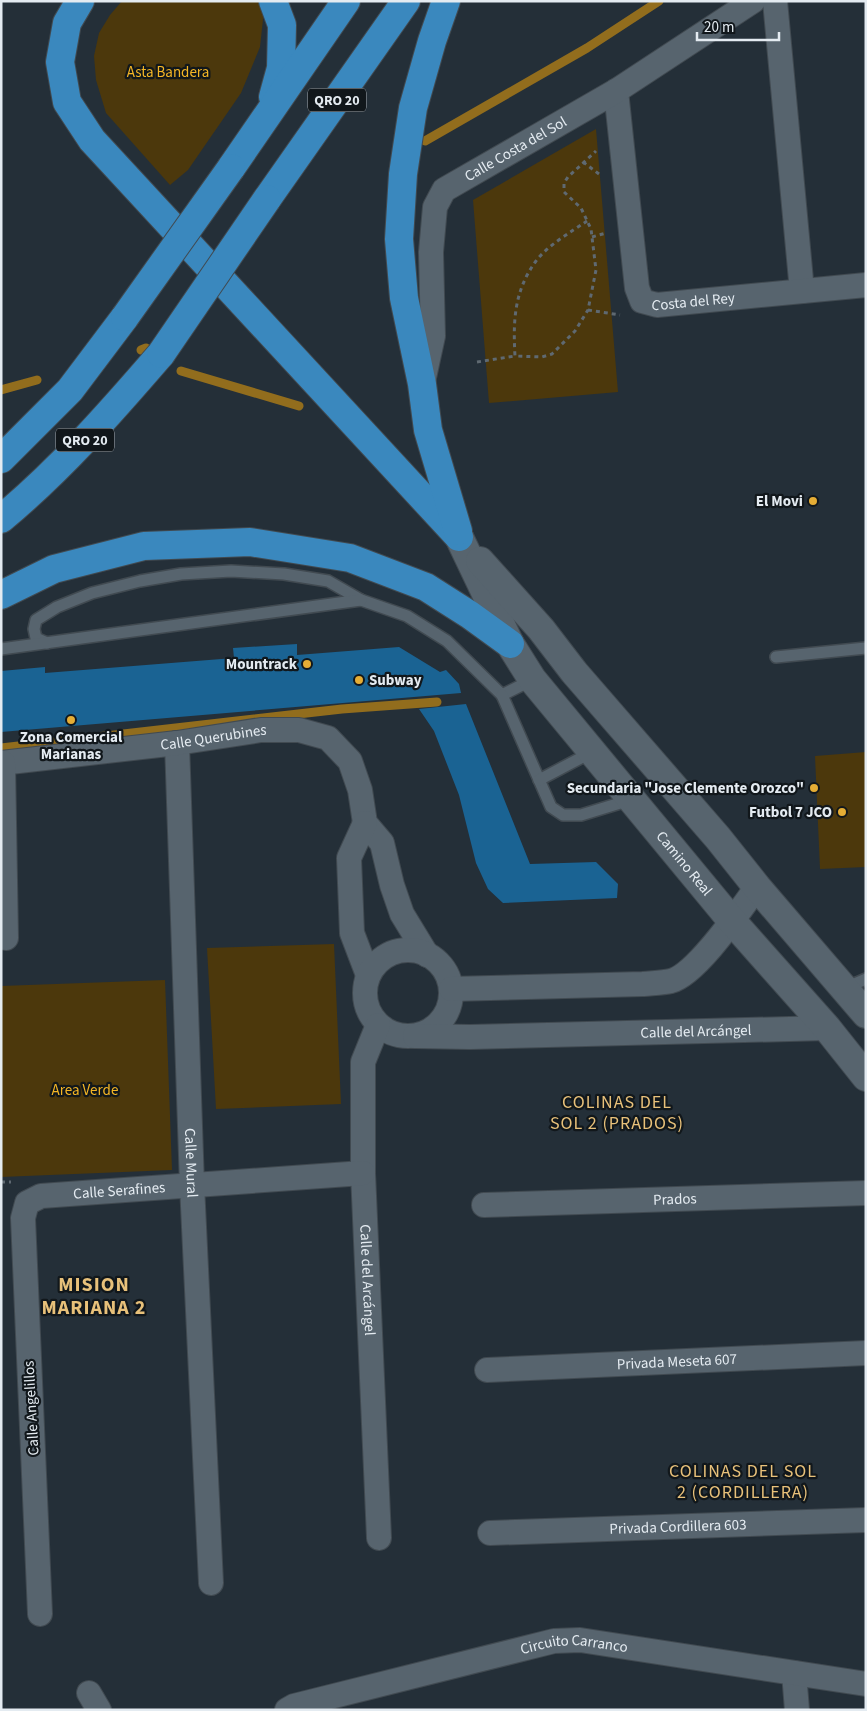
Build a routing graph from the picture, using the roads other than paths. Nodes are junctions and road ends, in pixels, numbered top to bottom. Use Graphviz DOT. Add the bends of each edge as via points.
graph roads {
  1 [pos="80,1"];
  2 [pos="272,1"];
  3 [pos="346,1"];
  4 [pos="406,1"];
  5 [pos="446,1"];
  6 [pos="753,1"];
  7 [pos="775,1"];
  8 [pos="616,91"];
  9 [pos="269,112"];
  10 [pos="866,285"];
  11 [pos="802,290"];
  12 [pos="422,384"];
  13 [pos="1,459"];
  14 [pos="1,519"];
  15 [pos="460,537"];
  16 [pos="1,595"];
  17 [pos="361,600"];
  18 [pos="47,643"];
  19 [pos="510,644"];
  20 [pos="866,648"];
  21 [pos="1,649"];
  22 [pos="776,657"];
  23 [pos="574,672"];
  24 [pos="540,688"];
  25 [pos="502,695"];
  26 [pos="177,743"];
  27 [pos="592,752"];
  28 [pos="2,763"];
  29 [pos="539,780"];
  30 [pos="631,800"];
  31 [pos="364,823"];
  32 [pos="757,887"];
  33 [pos="732,921"];
  34 [pos="6,938"];
  35 [pos="427,955"];
  36 [pos="368,976"];
  37 [pos="855,984"];
  38 [pos="451,989"];
  39 [pos="866,1014"];
  40 [pos="378,1025"];
  41 [pos="827,1028"];
  42 [pos="416,1036"];
  43 [pos="866,1077"];
  44 [pos="363,1173"];
  45 [pos="192,1185"];
  46 [pos="866,1193"];
  47 [pos="27,1203"];
  48 [pos="484,1205"];
  49 [pos="866,1352"];
  50 [pos="487,1370"];
  51 [pos="866,1520"];
  52 [pos="490,1533"];
  53 [pos="379,1538"];
  54 [pos="211,1583"];
  55 [pos="40,1614"];
  56 [pos="794,1674"];
  57 [pos="866,1684"];
  58 [pos="287,1710"];
  59 [pos="797,1710"];
  1 -- 15 [label="highway" via="67,23 60,62 67,102 92,140"];
  2 -- 9 [label="highway" via="282,25 281,68"];
  3 -- 9 [label="highway, QRO 20"];
  4 -- 14 [label="highway, QRO 20, bridge" via="161,354 97,428"];
  5 -- 12 [label="highway" via="413,108 403,174 399,239 404,298"];
  6 -- 8 [label="street, Calle Costa del Sol"];
  7 -- 11 [label="street"];
  8 -- 11 [label="street, Costa del Rey" via="637,288 642,301 657,305"];
  8 -- 12 [label="street, Calle Costa del Sol" via="444,190 435,207 431,252 433,336"];
  9 -- 13 [label="highway, QRO 20, bridge" via="70,390"];
  10 -- 11 [label="street, Costa del Rey"];
  12 -- 15 [label="highway" via="428,430"];
  15 -- 19 [label="street, Camino Real"];
  15 -- 23 [label="street" via="541,629"];
  16 -- 19 [label="highway" via="54,569 144,546 250,542 350,558 426,587"];
  17 -- 18 [label="lane"];
  17 -- 18 [label="lane" via="328,581 284,574 231,571 181,574 92,593 57,607 36,620 36,638"];
  17 -- 25 [label="lane" via="407,616 447,641"];
  18 -- 21 [label="lane"];
  19 -- 24 [label="street, Camino Real"];
  20 -- 22 [label="lane"];
  23 -- 24 [label="street"];
  23 -- 32 [label="street"];
  24 -- 25 [label="lane"];
  24 -- 27 [label="street, Camino Real"];
  25 -- 29 [label="lane"];
  26 -- 28 [label="street, Calle Querubines"];
  26 -- 31 [label="street, Calle Querubines" via="261,730 299,730 328,738 350,761 360,790"];
  26 -- 45 [label="street, Calle Mural"];
  27 -- 29 [label="lane"];
  27 -- 30 [label="street, Camino Real"];
  28 -- 34 [label="street"];
  29 -- 30 [label="lane" via="551,806 563,815 580,815"];
  30 -- 33 [label="street, Camino Real"];
  31 -- 35 [label="street" via="382,843 402,914"];
  31 -- 36 [label="street" via="348,858 352,933"];
  32 -- 33 [label="street"];
  32 -- 37 [label="street"];
  33 -- 38 [label="street" via="686,973 672,981"];
  33 -- 41 [label="street, Camino Real"];
  35 -- 36 [label="street" via="416,951 393,953 374,966"];
  35 -- 38 [label="street" via="443,969"];
  36 -- 40 [label="street" via="364,988 365,1002"];
  37 -- 39 [label="street"];
  38 -- 42 [label="street" via="446,1014 438,1024"];
  40 -- 42 [label="street" via="402,1036"];
  40 -- 44 [label="street, Calle del Arcángel" via="363,1062"];
  41 -- 42 [label="street, Calle del Arcángel"];
  41 -- 43 [label="street, Camino Real"];
  44 -- 45 [label="street, Calle Serafines"];
  44 -- 53 [label="street, Calle del Arcángel"];
  45 -- 47 [label="street, Calle Serafines" via="41,1196"];
  45 -- 54 [label="street, Calle Mural"];
  46 -- 48 [label="street, Prados"];
  47 -- 55 [label="street, Calle Angelillos" via="23,1218"];
  49 -- 50 [label="street, Privada Meseta 607"];
  51 -- 52 [label="street, Privada Cordillera 603"];
  56 -- 57 [label="street, Circuito Carranco"];
  56 -- 58 [label="street, Circuito Carranco" via="580,1640 554,1641"];
  56 -- 59 [label="street"];
}
